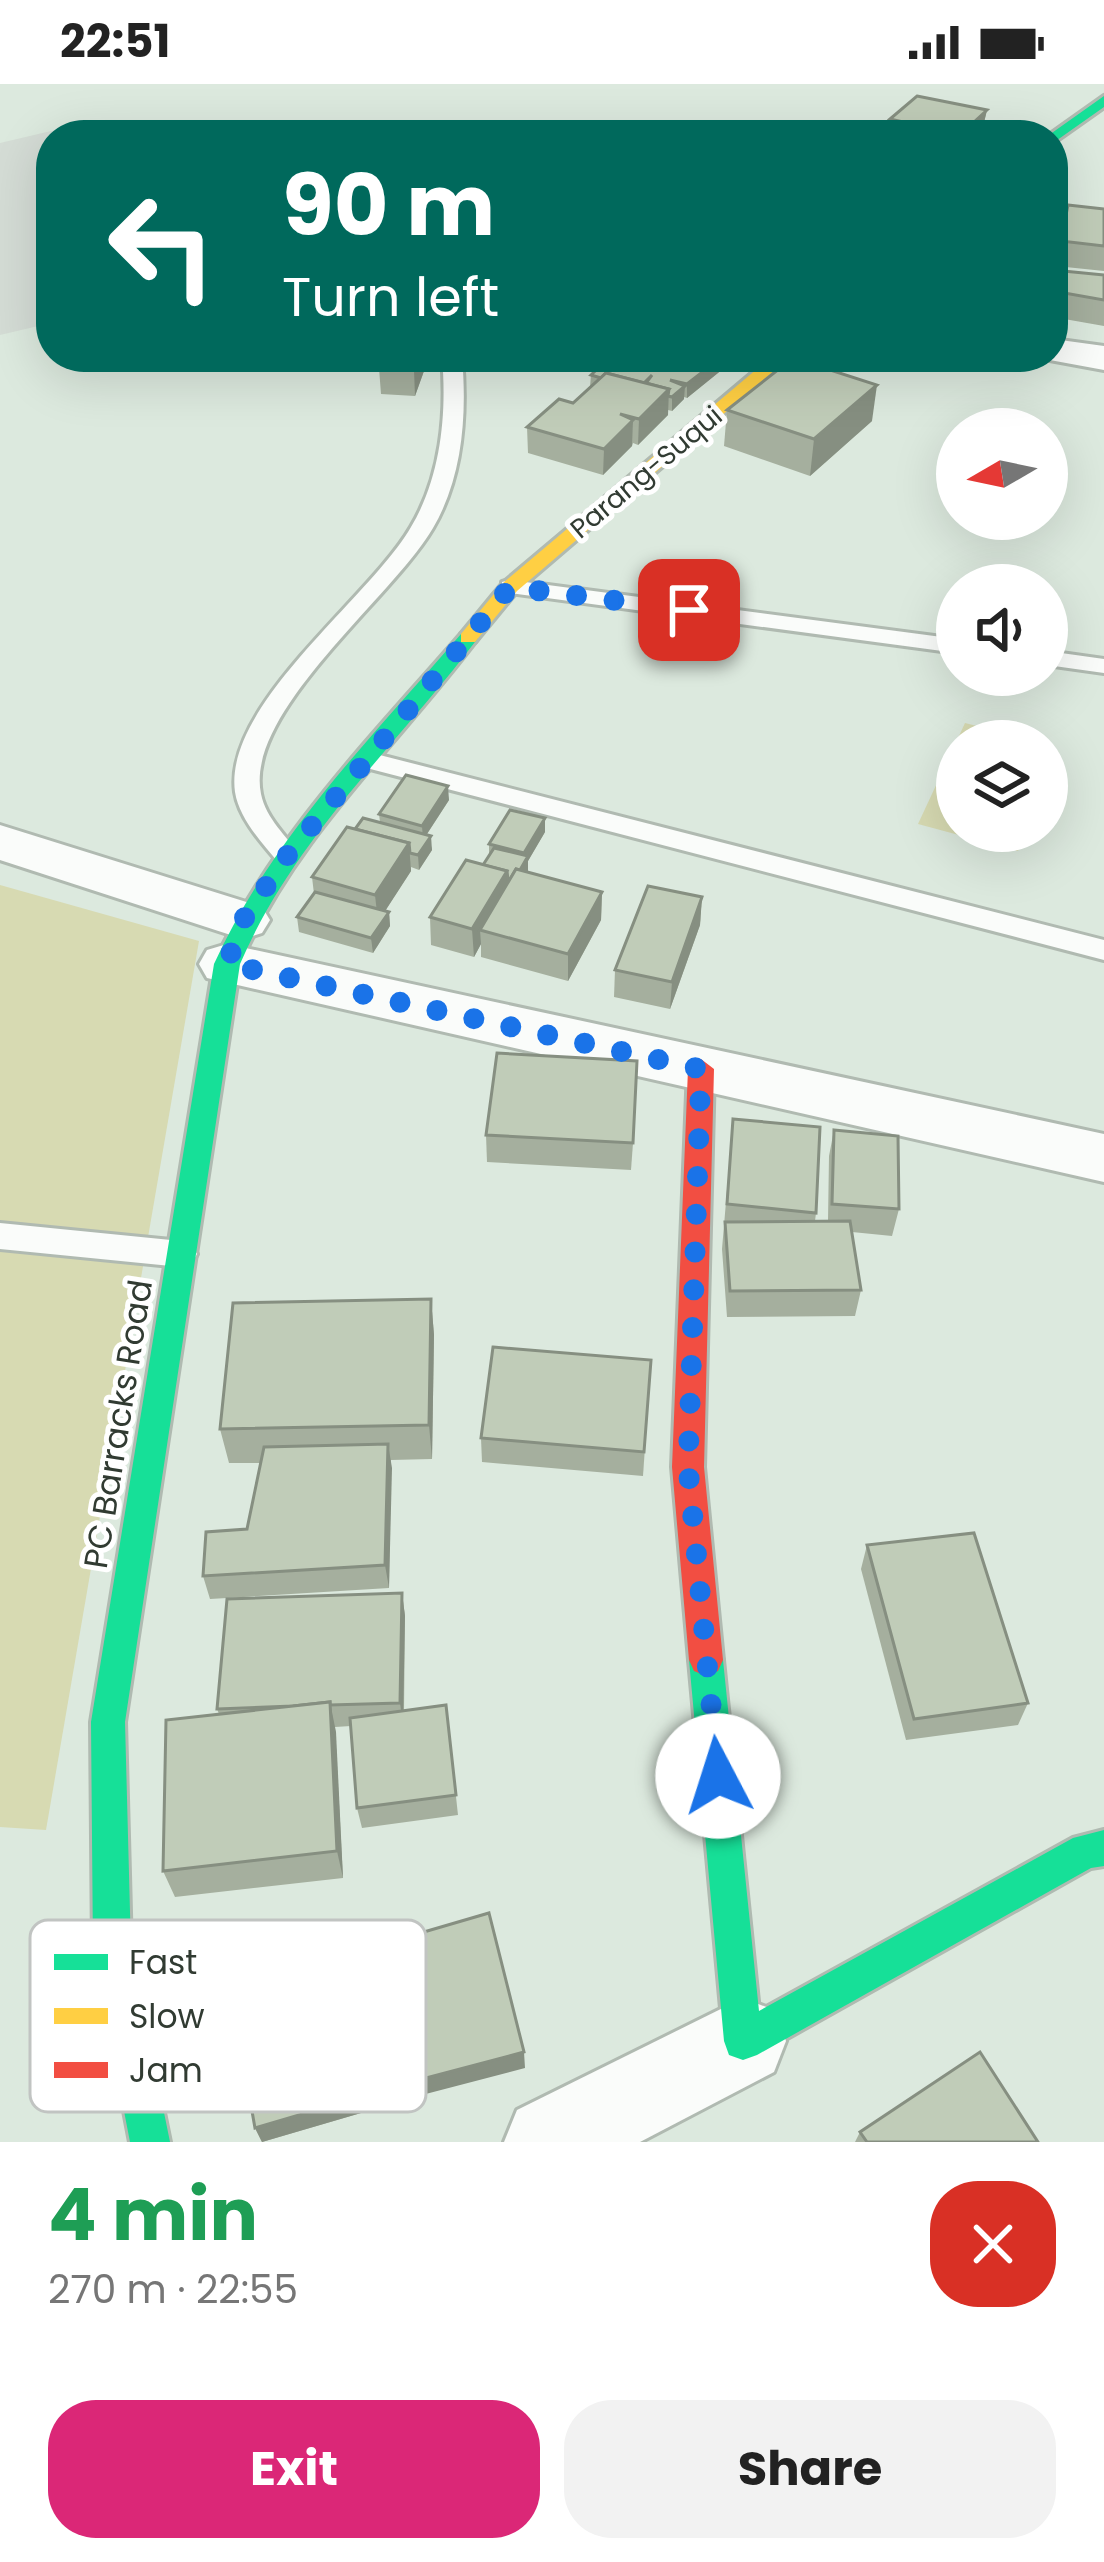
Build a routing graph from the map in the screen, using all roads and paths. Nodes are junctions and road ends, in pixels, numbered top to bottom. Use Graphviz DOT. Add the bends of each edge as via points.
graph roads {
  1 [pos="1100,107"];
  2 [pos="1068,129"];
  3 [pos="1068,352"];
  4 [pos="1104,358"];
  5 [pos="453,372"];
  6 [pos="763,372"];
  7 [pos="510,587"];
  8 [pos="936,643"];
  9 [pos="1068,661"];
  10 [pos="1104,665"];
  11 [pos="364,759"];
  12 [pos="0,842"];
  13 [pos="287,856"];
  14 [pos="235,942"];
  15 [pos="1104,950"];
  16 [pos="701,1069"];
  17 [pos="1104,1158"];
  18 [pos="0,1236"];
  19 [pos="181,1254"];
  20 [pos="1104,1848"];
  21 [pos="111,1920"];
  22 [pos="743,2041"];
  23 [pos="144,2112"];
  24 [pos="150,2142"];
  25 [pos="549,2142"];
  1 -- 2 [label="main road"];
  3 -- 4 [label="street"];
  5 -- 13 [label="lane" via="446,463 422,528 262,722 247,786 259,820"];
  6 -- 7 [label="main road, Parang-Suqui"];
  7 -- 8 [label="lane"];
  7 -- 11 [label="main road, PC Barracks Road"];
  9 -- 10 [label="lane"];
  11 -- 13 [label="main road, PC Barracks Road"];
  11 -- 15 [label="lane"];
  12 -- 14 [label="street"];
  13 -- 14 [label="main road, PC Barracks Road"];
  14 -- 16 [label="street"];
  14 -- 19 [label="main road, PC Barracks Road"];
  16 -- 17 [label="street"];
  16 -- 22 [label="main road" via="688,1467"];
  18 -- 19 [label="lane"];
  19 -- 21 [label="main road, PC Barracks Road" via="108,1722"];
  20 -- 22 [label="main road"];
  22 -- 25 [label="street"];
  23 -- 24 [label="main road, PC Barracks Road"];
}
